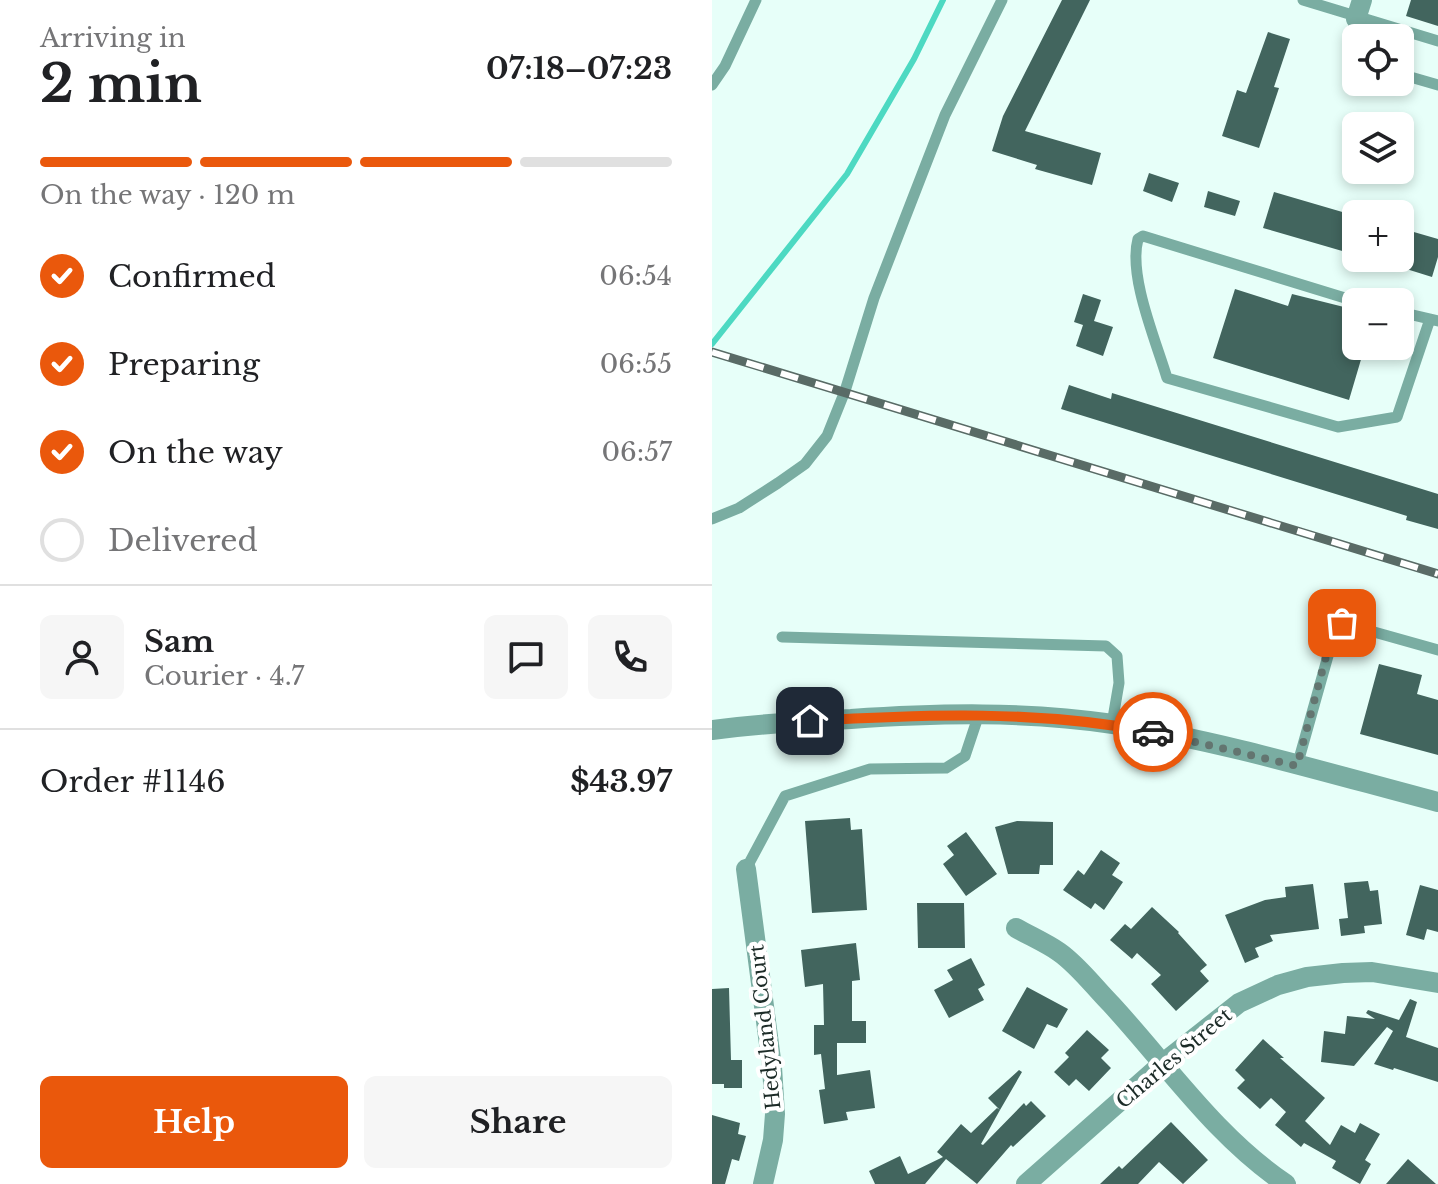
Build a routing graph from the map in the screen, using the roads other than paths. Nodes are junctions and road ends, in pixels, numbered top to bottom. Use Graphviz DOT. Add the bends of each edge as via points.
graph roads {
  1 [pos="756,0"];
  2 [pos="1002,0"];
  3 [pos="1303,0"];
  4 [pos="1358,12"];
  5 [pos="1438,41"];
  6 [pos="1414,78"];
  7 [pos="712,85"];
  8 [pos="1438,85"];
  9 [pos="1342,297"];
  10 [pos="1414,315"];
  11 [pos="1434,320"];
  12 [pos="712,519"];
  13 [pos="782,637"];
  14 [pos="1438,650"];
  15 [pos="979,714"];
  16 [pos="1112,724"];
  17 [pos="712,730"];
  18 [pos="1297,766"];
  19 [pos="1438,802"];
  20 [pos="746,869"];
  21 [pos="1016,928"];
  22 [pos="1438,983"];
  23 [pos="1163,1063"];
  24 [pos="763,1184"];
  25 [pos="1026,1184"];
  26 [pos="1286,1184"];
  1 -- 7 [label="lane"];
  2 -- 12 [label="lane" via="945,115 827,436 787,477"];
  3 -- 4 [label="lane"];
  4 -- 5 [label="lane"];
  6 -- 8 [label="lane"];
  9 -- 11 [label="lane" via="1143,236 1136,244 1136,275 1167,378 1338,427 1397,417"];
  10 -- 11 [label="lane"];
  13 -- 16 [label="lane" via="1106,646 1117,656"];
  14 -- 18 [label="lane" via="1337,624"];
  15 -- 16 [label="street"];
  15 -- 17 [label="street"];
  15 -- 20 [label="lane" via="965,756 946,768 870,769 785,796"];
  16 -- 18 [label="street"];
  18 -- 19 [label="street"];
  20 -- 24 [label="street, Hedyland Court" via="775,1114"];
  21 -- 23 [label="street" via="1073,964"];
  22 -- 23 [label="street, Charles Street" via="1372,972 1278,985 1239,1003"];
  23 -- 25 [label="street, Charles Street"];
  23 -- 26 [label="street" via="1242,1151"];
}
